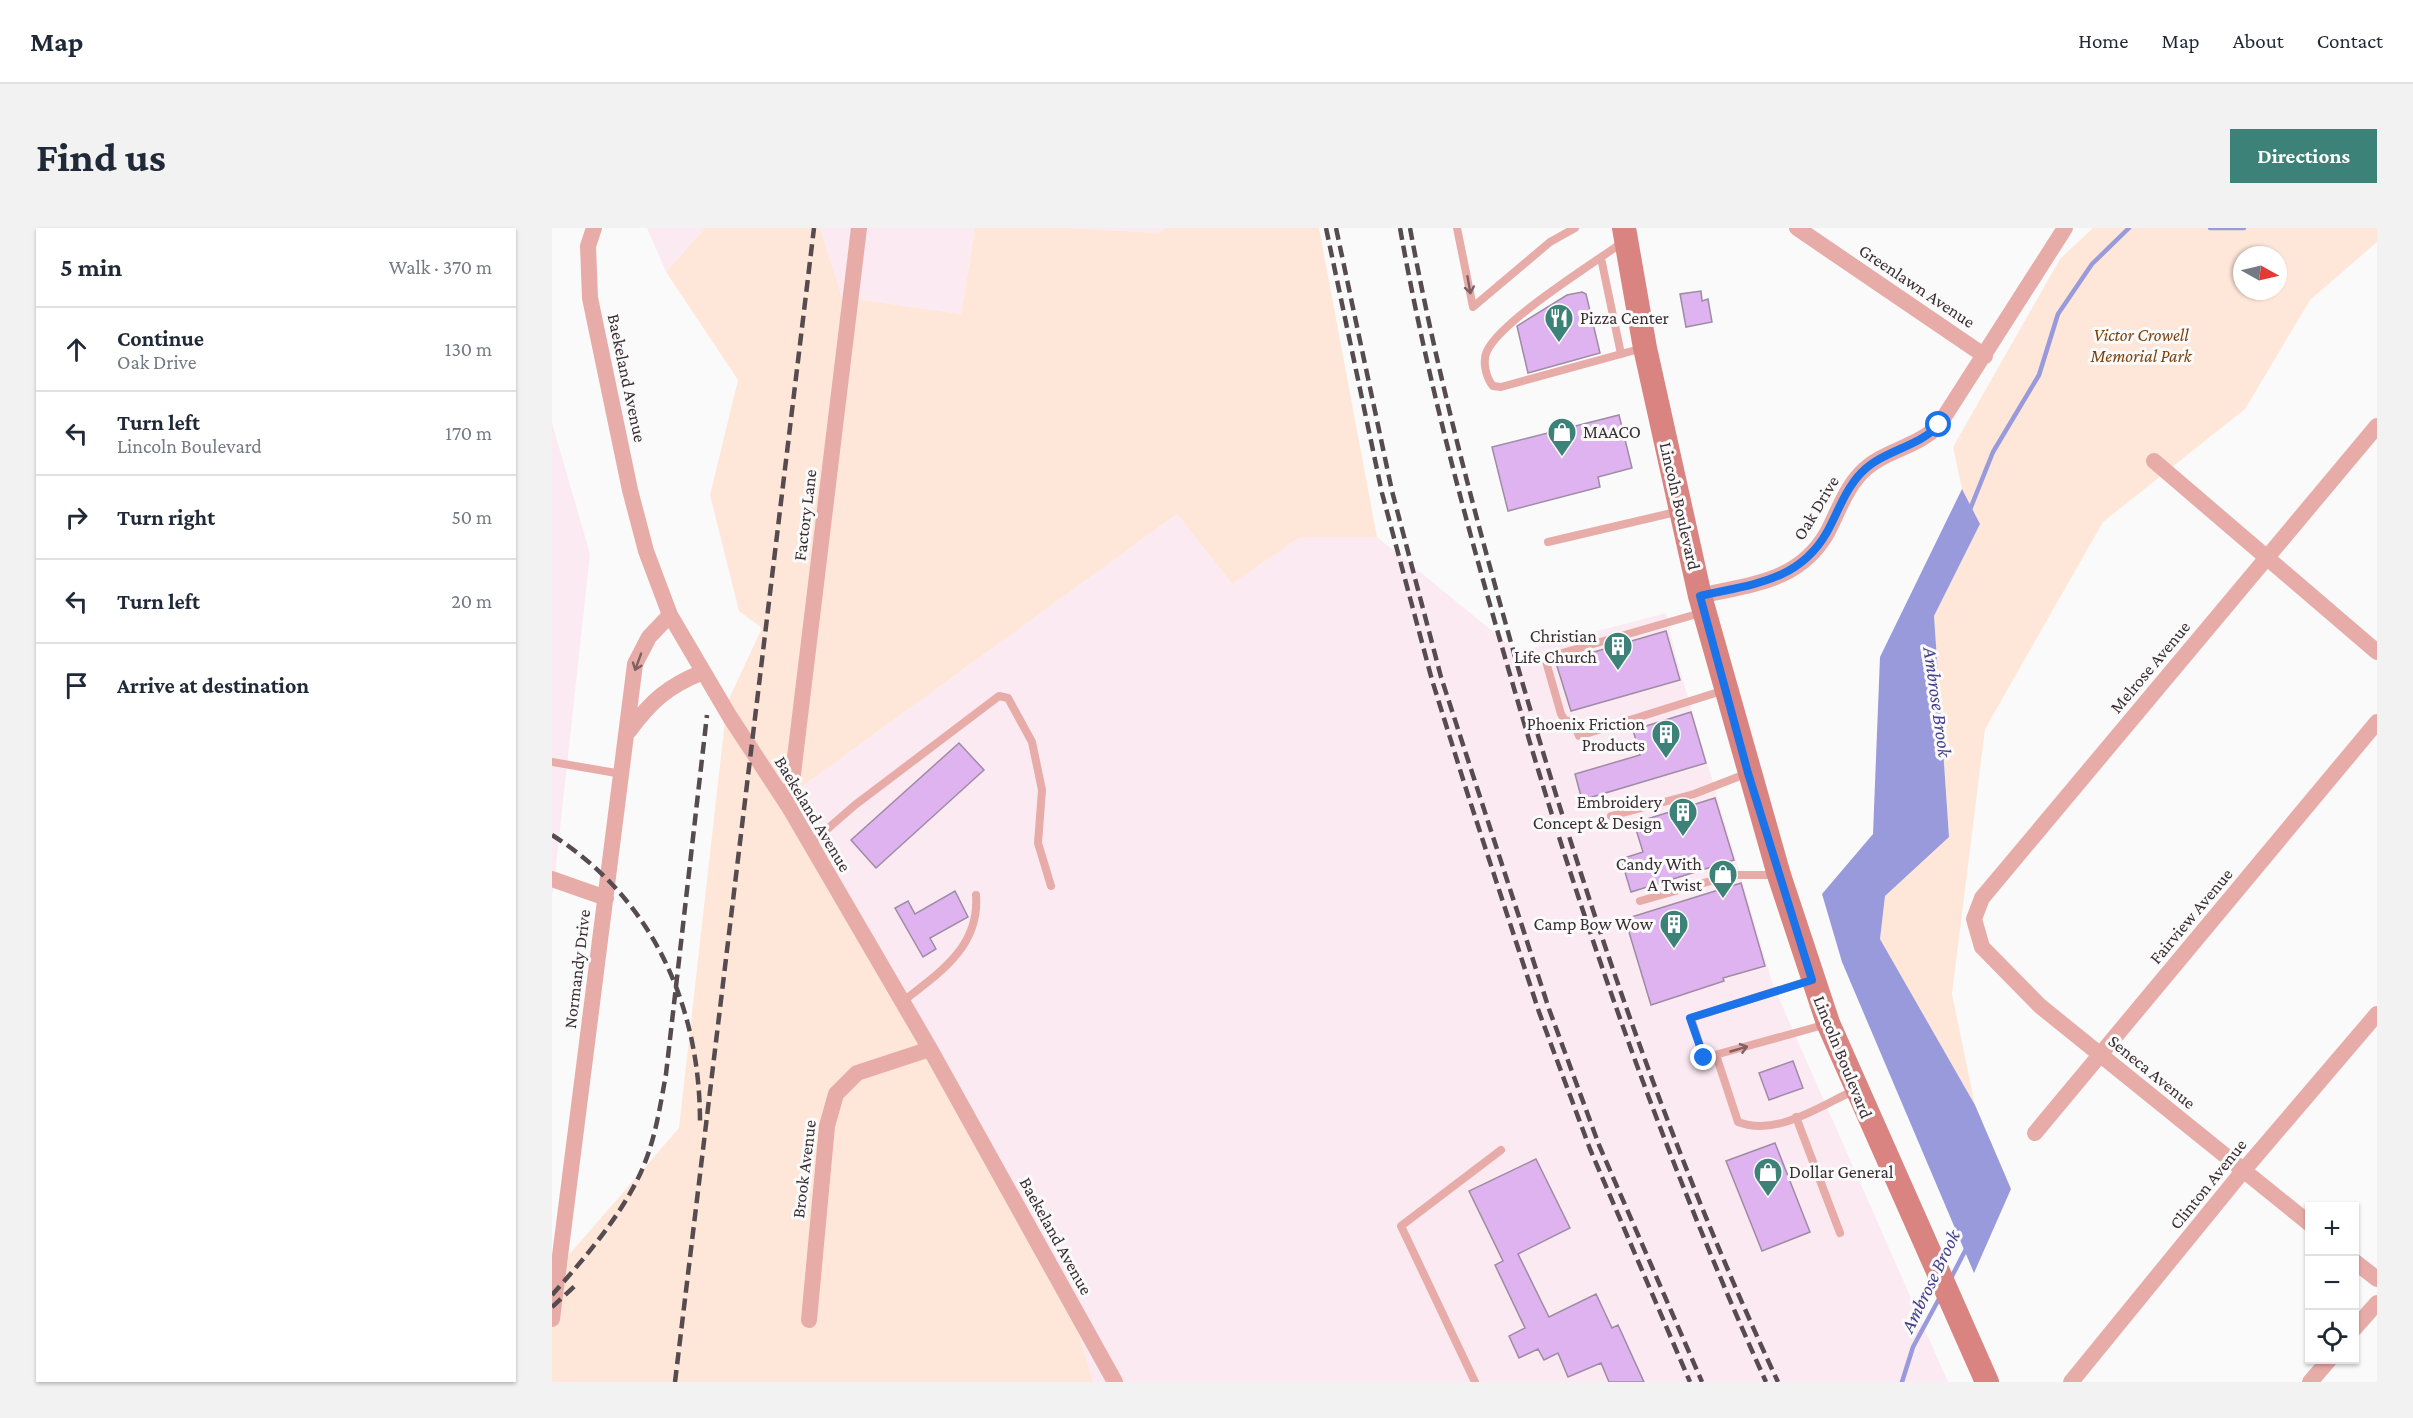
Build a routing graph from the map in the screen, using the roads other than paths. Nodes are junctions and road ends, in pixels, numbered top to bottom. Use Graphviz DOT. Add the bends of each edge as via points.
graph roads {
  1 [pos="594,228"];
  2 [pos="859,228"];
  3 [pos="1457,228"];
  4 [pos="1575,228"];
  5 [pos="1797,228"];
  6 [pos="2065,228"];
  7 [pos="1625,234"];
  8 [pos="1601,258"];
  9 [pos="1645,348"];
  10 [pos="1621,354"];
  11 [pos="1986,356"];
  12 [pos="2377,426"];
  13 [pos="2154,461"];
  14 [pos="1680,511"];
  15 [pos="1548,542"];
  16 [pos="2267,557"];
  17 [pos="1703,604"];
  18 [pos="670,615"];
  19 [pos="2377,652"];
  20 [pos="702,672"];
  21 [pos="1726,690"];
  22 [pos="2377,722"];
  23 [pos="629,732"];
  24 [pos="552,762"];
  25 [pos="1748,773"];
  26 [pos="622,774"];
  27 [pos="789,807"];
  28 [pos="1611,816"];
  29 [pos="810,844"];
  30 [pos="1779,875"];
  31 [pos="552,879"];
  32 [pos="1051,886"];
  33 [pos="976,895"];
  34 [pos="606,898"];
  35 [pos="1640,901"];
  36 [pos="1979,942"];
  37 [pos="1812,980"];
  38 [pos="902,1002"];
  39 [pos="2377,1014"];
  40 [pos="1828,1023"];
  41 [pos="930,1049"];
  42 [pos="1716,1055"];
  43 [pos="2101,1055"];
  44 [pos="1855,1090"];
  45 [pos="1796,1117"];
  46 [pos="2035,1133"];
  47 [pos="1501,1150"];
  48 [pos="2243,1171"];
  49 [pos="2305,1220"];
  50 [pos="1840,1233"];
  51 [pos="2359,1264"];
  52 [pos="555,1271"];
  53 [pos="2377,1279"];
  54 [pos="2377,1303"];
  55 [pos="552,1319"];
  56 [pos="809,1320"];
  57 [pos="2359,1324"];
  58 [pos="2325,1364"];
  59 [pos="1115,1382"];
  60 [pos="1474,1382"];
  61 [pos="1987,1382"];
  62 [pos="2071,1382"];
  63 [pos="2310,1382"];
  1 -- 18 [label="street, Baekeland Avenue" via="588,246 590,298 630,490 646,550"];
  2 -- 27 [label="street, Factory Lane"];
  3 -- 4 [label="lane, one-way" via="1473,307 1550,242"];
  5 -- 11 [label="street, Greenlawn Avenue"];
  6 -- 11 [label="street, Oak Drive"];
  7 -- 8 [label="lane"];
  7 -- 9 [label="main road, Lincoln Boulevard"];
  8 -- 10 [label="lane"];
  8 -- 10 [label="lane" via="1510,323 1488,350 1488,380 1501,387"];
  9 -- 10 [label="lane"];
  9 -- 14 [label="main road, Lincoln Boulevard"];
  11 -- 17 [label="street, Oak Drive" via="1927,437 1887,454 1862,472 1847,492 1819,547 1806,560 1777,578"];
  12 -- 16 [label="street, Melrose Avenue"];
  13 -- 16 [label="street"];
  14 -- 15 [label="lane"];
  14 -- 17 [label="main road, Lincoln Boulevard"];
  16 -- 19 [label="street"];
  16 -- 36 [label="street, Melrose Avenue" via="1982,898 1974,919"];
  17 -- 21 [label="main road, Lincoln Boulevard"];
  17 -- 21 [label="lane" via="1658,626 1545,658 1561,714 1574,724 1579,736"];
  18 -- 20 [label="street, Baekeland Avenue"];
  18 -- 23 [label="street, Normandy Drive, one-way" via="650,637 635,664"];
  20 -- 23 [label="street, Normandy Drive" via="677,682 649,705"];
  20 -- 27 [label="street, Baekeland Avenue"];
  21 -- 25 [label="main road, Lincoln Boulevard"];
  22 -- 43 [label="street, Fairview Avenue"];
  23 -- 26 [label="street, Normandy Drive"];
  24 -- 26 [label="lane"];
  25 -- 28 [label="lane" via="1694,794"];
  25 -- 30 [label="main road, Lincoln Boulevard"];
  26 -- 34 [label="street, Normandy Drive"];
  27 -- 29 [label="street, Baekeland Avenue"];
  29 -- 32 [label="lane" via="999,696 1008,698 1032,742 1042,790 1038,843"];
  29 -- 38 [label="street, Baekeland Avenue"];
  30 -- 35 [label="lane" via="1732,875"];
  30 -- 37 [label="main road, Lincoln Boulevard"];
  31 -- 34 [label="street"];
  33 -- 38 [label="lane" via="978,914 973,930 946,966"];
  34 -- 52 [label="street, Normandy Drive"];
  36 -- 43 [label="street, Seneca Avenue" via="2040,1006"];
  37 -- 40 [label="main road, Lincoln Boulevard"];
  37 -- 42 [label="lane" via="1690,1018 1704,1058"];
  38 -- 41 [label="street, Baekeland Avenue"];
  39 -- 48 [label="street, Clinton Avenue"];
  42 -- 40 [label="lane, one-way"];
  40 -- 44 [label="main road, Lincoln Boulevard"];
  41 -- 56 [label="street, Brook Avenue" via="857,1073 836,1094 827,1126"];
  41 -- 59 [label="street, Baekeland Avenue"];
  42 -- 45 [label="lane" via="1738,1122 1754,1128"];
  43 -- 46 [label="street, Fairview Avenue"];
  43 -- 48 [label="street, Seneca Avenue"];
  44 -- 45 [label="lane"];
  44 -- 61 [label="main road, Lincoln Boulevard"];
  45 -- 50 [label="lane"];
  47 -- 60 [label="lane" via="1401,1226"];
  48 -- 49 [label="street, Seneca Avenue"];
  48 -- 62 [label="street, Clinton Avenue"];
  51 -- 53 [label="street"];
  52 -- 55 [label="street, Normandy Drive"];
  54 -- 57 [label="street"];
  58 -- 63 [label="street"];
}
